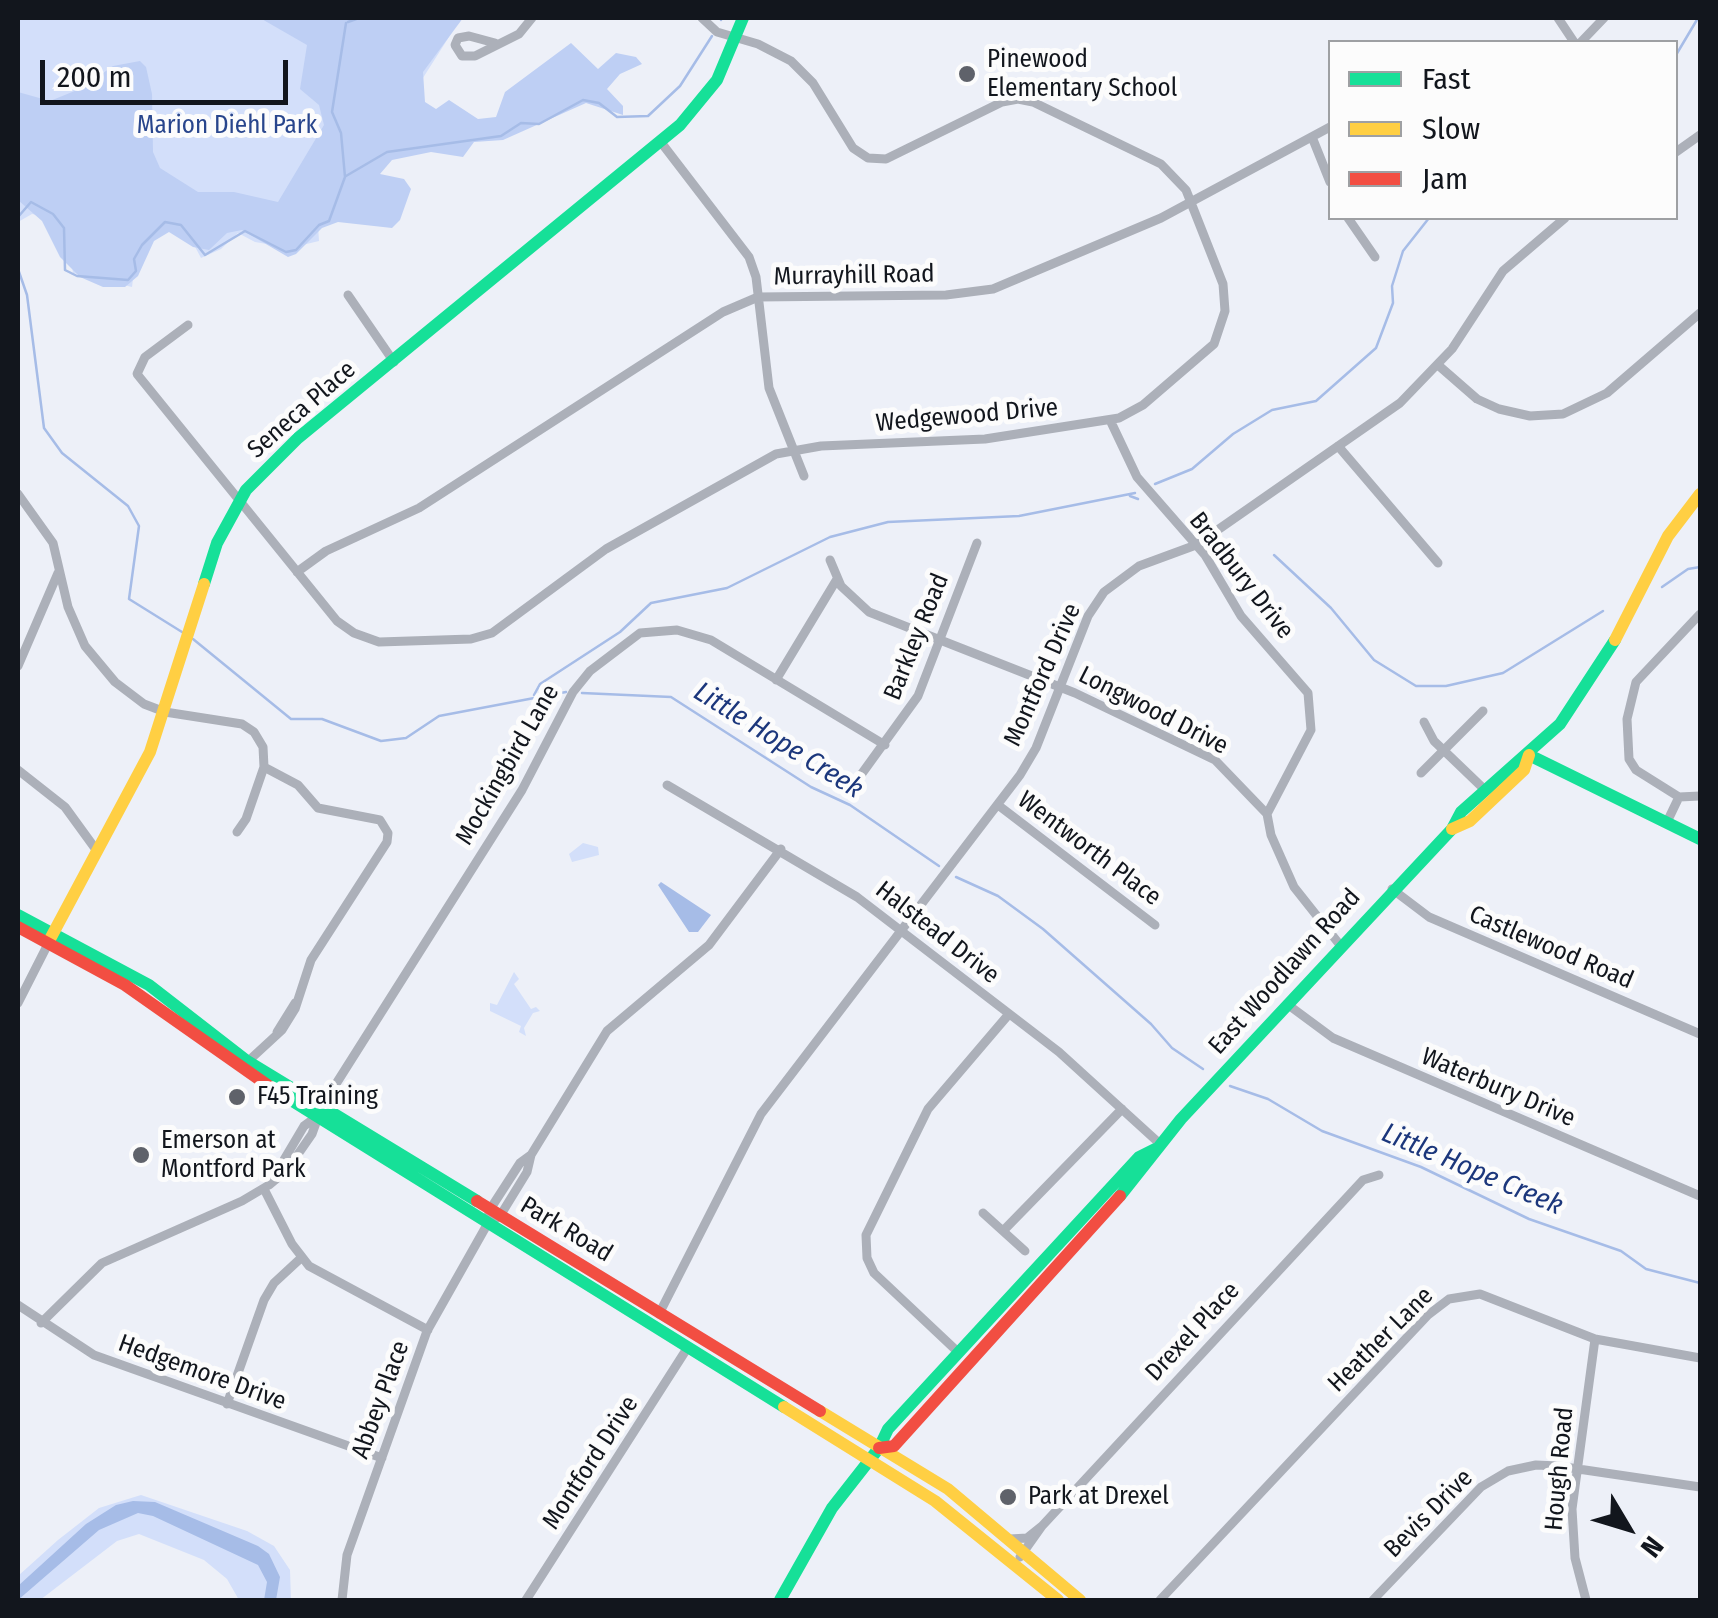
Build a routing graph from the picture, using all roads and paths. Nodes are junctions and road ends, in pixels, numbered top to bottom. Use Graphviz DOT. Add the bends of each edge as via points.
graph roads {
  1 [pos="532,18"];
  2 [pos="702,18"];
  3 [pos="742,18"];
  4 [pos="1558,18"];
  5 [pos="1604,18"];
  6 [pos="735,36"];
  7 [pos="1575,40"];
  8 [pos="1579,40"];
  9 [pos="495,44"];
  10 [pos="1328,128"];
  11 [pos="1700,135"];
  12 [pos="1312,137"];
  13 [pos="660,141"];
  14 [pos="1678,151"];
  15 [pos="1328,177"];
  16 [pos="1191,203"];
  17 [pos="1349,220"];
  18 [pos="1562,220"];
  19 [pos="1375,257"];
  20 [pos="348,296"];
  21 [pos="758,298"];
  22 [pos="1700,313"];
  23 [pos="188,325"];
  24 [pos="394,362"];
  25 [pos="1438,365"];
  26 [pos="1110,420"];
  27 [pos="1338,446"];
  28 [pos="793,449"];
  29 [pos="804,476"];
  30 [pos="18,494"];
  31 [pos="1700,494"];
  32 [pos="239,501"];
  33 [pos="977,542"];
  34 [pos="1196,545"];
  35 [pos="830,560"];
  36 [pos="1438,564"];
  37 [pos="297,572"];
  38 [pos="58,573"];
  39 [pos="837,578"];
  40 [pos="1700,614"];
  41 [pos="940,640"];
  42 [pos="18,666"];
  43 [pos="776,680"];
  44 [pos="1061,687"];
  45 [pos="165,712"];
  46 [pos="1483,712"];
  47 [pos="1424,722"];
  48 [pos="885,745"];
  49 [pos="1444,751"];
  50 [pos="1530,755"];
  51 [pos="264,767"];
  52 [pos="18,770"];
  53 [pos="1421,774"];
  54 [pos="668,785"];
  55 [pos="1484,789"];
  56 [pos="850,790"];
  57 [pos="1700,796"];
  58 [pos="1678,797"];
  59 [pos="998,805"];
  60 [pos="1267,814"];
  61 [pos="1667,822"];
  62 [pos="1452,829"];
  63 [pos="237,832"];
  64 [pos="1700,839"];
  65 [pos="781,849"];
  66 [pos="97,851"];
  67 [pos="1391,889"];
  68 [pos="18,915"];
  69 [pos="1155,926"];
  70 [pos="18,928"];
  71 [pos="900,930"];
  72 [pos="50,939"];
  73 [pos="1340,945"];
  74 [pos="18,1002"];
  75 [pos="1286,1004"];
  76 [pos="1010,1014"];
  77 [pos="1700,1034"];
  78 [pos="244,1065"];
  79 [pos="1122,1109"];
  80 [pos="318,1112"];
  81 [pos="1157,1146"];
  82 [pos="1379,1175"];
  83 [pos="266,1187"];
  84 [pos="1700,1196"];
  85 [pos="983,1214"];
  86 [pos="493,1217"];
  87 [pos="1002,1231"];
  88 [pos="1025,1251"];
  89 [pos="301,1258"];
  90 [pos="18,1305"];
  91 [pos="656,1319"];
  92 [pos="42,1323"];
  93 [pos="428,1330"];
  94 [pos="1595,1340"];
  95 [pos="688,1347"];
  96 [pos="959,1353"];
  97 [pos="1700,1358"];
  98 [pos="227,1404"];
  99 [pos="879,1448"];
  100 [pos="382,1458"];
  101 [pos="868,1460"];
  102 [pos="1577,1468"];
  103 [pos="1700,1487"];
  104 [pos="1042,1526"];
  105 [pos="1010,1539"];
  106 [pos="1020,1557"];
  107 [pos="342,1600"];
  108 [pos="526,1600"];
  109 [pos="780,1600"];
  110 [pos="1058,1600"];
  111 [pos="1080,1600"];
  112 [pos="1160,1600"];
  113 [pos="1373,1600"];
  114 [pos="1586,1600"];
  1 -- 9 [label="street" via="519,34"];
  2 -- 6 [label="street, Wedgewood Drive"];
  3 -- 6 [label="main road, Seneca Place"];
  4 -- 7 [label="street"];
  5 -- 8 [label="street"];
  6 -- 13 [label="main road, Seneca Place" via="717,80"];
  6 -- 16 [label="street, Wedgewood Drive" via="801,70 853,148 868,158 886,159 1002,102 1023,100 1161,164"];
  10 -- 12 [label="street, Murrayhill Road"];
  11 -- 14 [label="street"];
  12 -- 15 [label="street"];
  12 -- 16 [label="street, Murrayhill Road"];
  13 -- 21 [label="street" via="742,245"];
  13 -- 24 [label="main road, Seneca Place"];
  16 -- 21 [label="street, Murrayhill Road" via="993,289"];
  16 -- 26 [label="street, Wedgewood Drive" via="1223,284 1219,333 1204,355 1156,395"];
  17 -- 19 [label="street"];
  18 -- 25 [label="street, Montford Drive" via="1503,271"];
  20 -- 24 [label="street"];
  21 -- 28 [label="street" via="769,388"];
  21 -- 37 [label="street, Murrayhill Road" via="714,317 418,508 342,542"];
  22 -- 25 [label="street" via="1607,393 1563,414 1530,416 1491,406"];
  23 -- 32 [label="street, Wedgewood Drive" via="138,364 137,374"];
  24 -- 32 [label="main road, Seneca Place" via="284,451"];
  25 -- 27 [label="street, Montford Drive" via="1400,403"];
  26 -- 28 [label="street, Wedgewood Drive" via="985,439"];
  26 -- 34 [label="street, Bradbury Drive" via="1136,477"];
  27 -- 34 [label="street, Montford Drive"];
  27 -- 36 [label="street"];
  28 -- 29 [label="street"];
  28 -- 37 [label="street, Wedgewood Drive" via="750,466 606,549 481,637 366,639 337,621"];
  30 -- 38 [label="street" via="48,532"];
  31 -- 50 [label="main road, East Woodlawn Road" via="1668,536 1587,689"];
  32 -- 37 [label="street, Wedgewood Drive"];
  32 -- 45 [label="main road, Seneca Place" via="216,544"];
  33 -- 41 [label="street, Barkley Road"];
  34 -- 44 [label="street, Montford Drive" via="1139,566 1104,592"];
  34 -- 60 [label="street, Bradbury Drive" via="1242,616 1310,700 1307,741"];
  35 -- 39 [label="street, Longwood Drive"];
  38 -- 42 [label="street"];
  38 -- 45 [label="street" via="94,660 134,697"];
  39 -- 41 [label="street, Longwood Drive" via="870,612"];
  39 -- 43 [label="street"];
  40 -- 58 [label="street" via="1636,682 1627,719 1636,770"];
  41 -- 44 [label="street, Longwood Drive"];
  41 -- 48 [label="street, Barkley Road" via="918,696"];
  43 -- 48 [label="street, Mockingbird Lane"];
  43 -- 80 [label="street, Mockingbird Lane" via="712,640 658,628 640,633 590,671"];
  44 -- 59 [label="street, Montford Drive" via="1036,748"];
  44 -- 60 [label="street, Longwood Drive" via="1214,760"];
  45 -- 51 [label="street" via="248,727 263,747"];
  45 -- 66 [label="main road, Seneca Place"];
  46 -- 49 [label="street"];
  47 -- 49 [label="street"];
  48 -- 56 [label="street, Barkley Road"];
  49 -- 53 [label="street"];
  49 -- 55 [label="street"];
  50 -- 55 [label="main road, East Woodlawn Road"];
  50 -- 61 [label="main road"];
  50 -- 62 [label="main road, East Woodlawn Road" via="1497,796"];
  51 -- 63 [label="street"];
  51 -- 78 [label="street" via="298,784 318,808 374,818 388,832 384,850 310,960 277,1032"];
  52 -- 66 [label="street" via="65,807"];
  54 -- 65 [label="street, Halstead Drive"];
  55 -- 62 [label="main road, East Woodlawn Road"];
  57 -- 58 [label="street"];
  58 -- 61 [label="street"];
  59 -- 69 [label="street, Wentworth Place"];
  59 -- 71 [label="street, Montford Drive"];
  60 -- 73 [label="street, Longwood Drive" via="1294,888"];
  61 -- 64 [label="main road"];
  62 -- 67 [label="main road, East Woodlawn Road"];
  65 -- 71 [label="street, Halstead Drive"];
  65 -- 86 [label="street, Abbey Place" via="709,945 607,1031 530,1155 530,1167"];
  66 -- 72 [label="main road, Seneca Place"];
  67 -- 73 [label="main road, East Woodlawn Road"];
  67 -- 77 [label="street, Castlewood Road" via="1429,917"];
  68 -- 72 [label="main road, Park Road"];
  70 -- 72 [label="main road, Park Road"];
  71 -- 76 [label="street, Halstead Drive"];
  71 -- 91 [label="street, Montford Drive" via="761,1114"];
  72 -- 74 [label="street, Seneca Place"];
  72 -- 78 [label="main road, Park Road" via="150,986"];
  73 -- 75 [label="main road, East Woodlawn Road"];
  75 -- 81 [label="main road, East Woodlawn Road"];
  75 -- 84 [label="street, Waterbury Drive" via="1334,1038"];
  76 -- 79 [label="street, Halstead Drive"];
  76 -- 96 [label="street" via="928,1109 866,1235 874,1273"];
  78 -- 80 [label="main road, Park Road"];
  79 -- 81 [label="street, Halstead Drive"];
  79 -- 87 [label="street"];
  80 -- 83 [label="street, Mockingbird Lane"];
  80 -- 86 [label="main road, Park Road"];
  81 -- 96 [label="main road, East Woodlawn Road" via="1139,1157"];
  81 -- 99 [label="main road, East Woodlawn Road" via="1147,1166 894,1446"];
  82 -- 104 [label="street, Drexel Place" via="1364,1180"];
  83 -- 89 [label="street"];
  83 -- 92 [label="street" via="108,1260"];
  85 -- 87 [label="street"];
  86 -- 91 [label="main road, Park Road"];
  86 -- 93 [label="street, Abbey Place"];
  87 -- 88 [label="street"];
  89 -- 93 [label="street"];
  89 -- 98 [label="street" via="264,1300"];
  90 -- 92 [label="street, Hedgemore Drive"];
  91 -- 95 [label="main road, Park Road"];
  91 -- 99 [label="main road, Park Road"];
  92 -- 98 [label="street, Hedgemore Drive" via="94,1355"];
  93 -- 100 [label="street, Abbey Place"];
  94 -- 97 [label="street, Heather Lane"];
  94 -- 102 [label="street, Hough Road"];
  94 -- 112 [label="street, Heather Lane" via="1480,1294 1448,1299"];
  95 -- 101 [label="main road, Park Road"];
  95 -- 108 [label="street, Montford Drive"];
  96 -- 99 [label="main road, East Woodlawn Road" via="888,1429"];
  98 -- 100 [label="street, Hedgemore Drive"];
  99 -- 101 [label="main road, East Woodlawn Road"];
  99 -- 105 [label="main road, Park Road" via="958,1496"];
  100 -- 107 [label="street, Abbey Place" via="343,1567"];
  101 -- 106 [label="main road, Park Road"];
  101 -- 109 [label="main road, East Woodlawn Road"];
  102 -- 103 [label="street, Bevis Drive"];
  102 -- 113 [label="street, Bevis Drive" via="1525,1466 1492,1478"];
  102 -- 114 [label="street, Hough Road" via="1572,1538"];
  104 -- 105 [label="street, Drexel Place" via="1026,1538"];
  104 -- 106 [label="street, Drexel Place"];
  105 -- 106 [label="main road, Park Road"];
  106 -- 110 [label="main road, Park Road"];
  106 -- 111 [label="main road, Park Road"];
}
